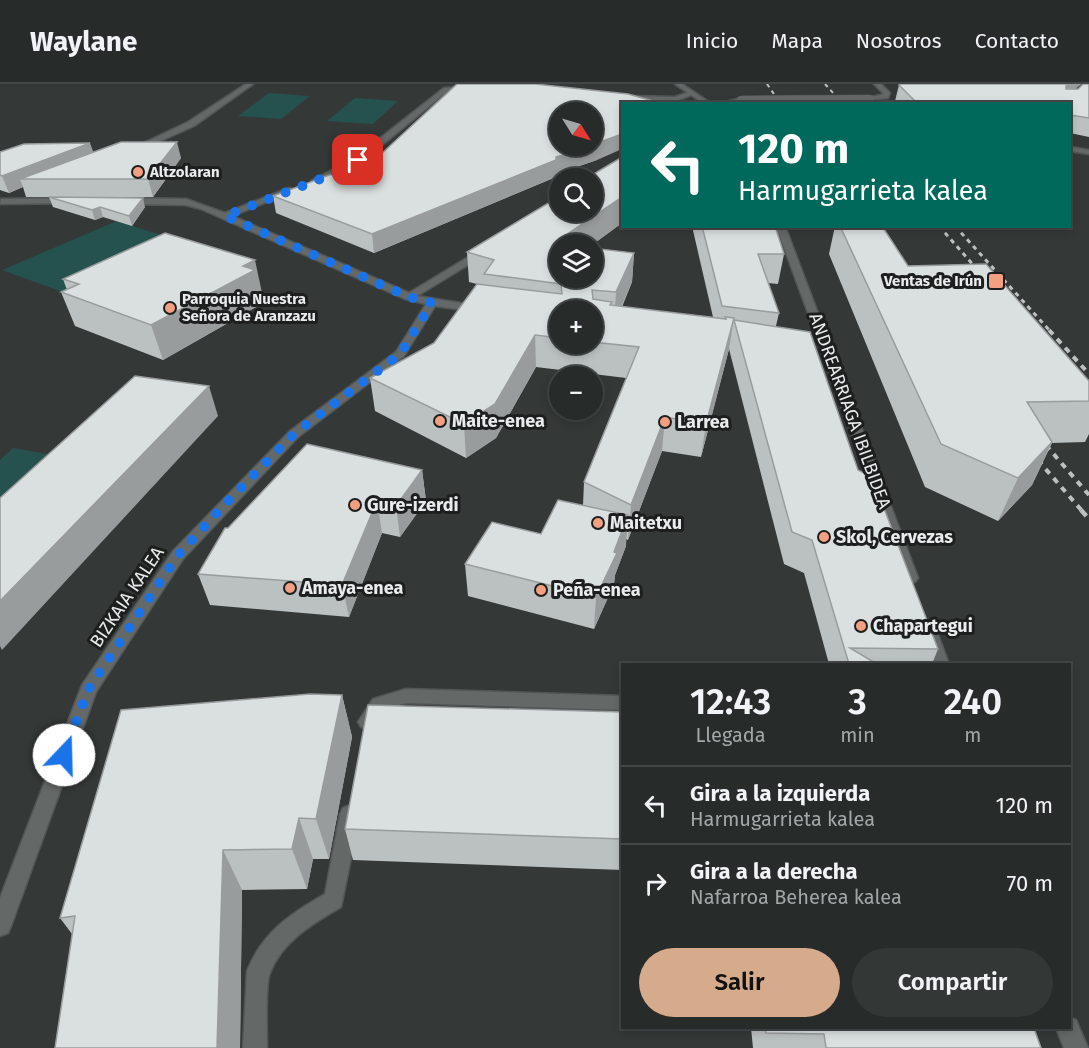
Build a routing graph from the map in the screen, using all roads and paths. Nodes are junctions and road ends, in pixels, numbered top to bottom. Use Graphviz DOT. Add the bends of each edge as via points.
graph roads {
  1 [pos="250,84"];
  2 [pos="678,84"];
  3 [pos="877,84"];
  4 [pos="484,89"];
  5 [pos="692,93"];
  6 [pos="626,98"];
  7 [pos="706,102"];
  8 [pos="732,102"];
  9 [pos="1071,149"];
  10 [pos="1089,152"];
  11 [pos="123,154"];
  12 [pos="310,183"];
  13 [pos="300,187"];
  14 [pos="30,190"];
  15 [pos="80,201"];
  16 [pos="113,201"];
  17 [pos="1,202"];
  18 [pos="225,216"];
  19 [pos="781,228"];
  20 [pos="489,248"];
  21 [pos="409,297"];
  22 [pos="432,303"];
  23 [pos="490,311"];
  24 [pos="915,591"];
  25 [pos="926,622"];
  26 [pos="941,663"];
  27 [pos="621,703"];
  28 [pos="364,735"];
  29 [pos="353,794"];
  30 [pos="0,926"];
  31 [pos="1068,1029"];
  32 [pos="255,1048"];
  33 [pos="1076,1048"];
  1 -- 11 [label="street" via="190,124"];
  2 -- 5 [label="street"];
  3 -- 8 [label="street, bridge" via="888,94 870,99"];
  4 -- 12 [label="street" via="446,88 358,160"];
  5 -- 6 [label="street" via="676,99"];
  5 -- 7 [label="street"];
  9 -- 10 [label="street"];
  13 -- 18 [label="street"];
  14 -- 17 [label="street"];
  15 -- 17 [label="street"];
  16 -- 18 [label="street" via="186,202"];
  18 -- 21 [label="street"];
  19 -- 24 [label="street, ANDREARRIAGA IBILBIDEA" via="825,357"];
  20 -- 21 [label="street"];
  21 -- 22 [label="street"];
  22 -- 23 [label="street"];
  22 -- 30 [label="street, BIZKAIA KALEA" via="400,354 294,434 178,555 88,690"];
  25 -- 26 [label="street"];
  27 -- 28 [label="street" via="406,696 379,704"];
  29 -- 32 [label="street" via="334,900 298,921 277,941 258,971"];
  31 -- 33 [label="street"];
}
